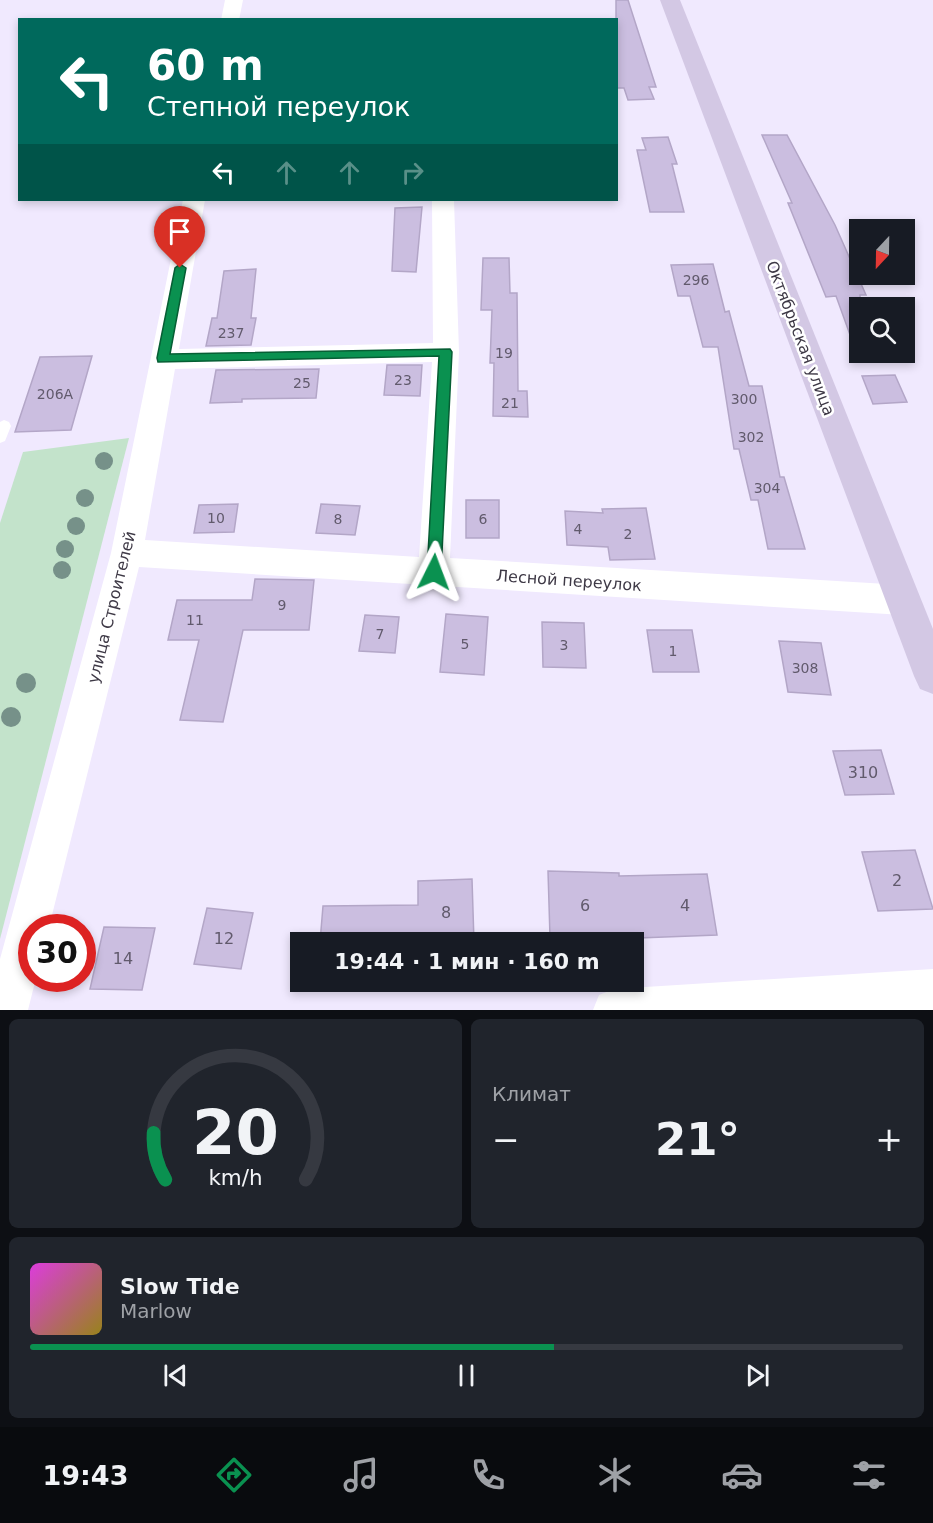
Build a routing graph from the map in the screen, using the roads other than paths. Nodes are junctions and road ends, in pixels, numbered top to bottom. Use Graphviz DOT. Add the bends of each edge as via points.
graph roads {
  1 [pos="234,0"];
  2 [pos="670,0"];
  3 [pos="230,18"];
  4 [pos="194,201"];
  5 [pos="443,201"];
  6 [pos="446,352"];
  7 [pos="163,358"];
  8 [pos="127,553"];
  9 [pos="434,572"];
  10 [pos="903,600"];
  11 [pos="933,676"];
  12 [pos="933,990"];
  13 [pos="7,1010"];
  14 [pos="614,1010"];
  1 -- 3 [label="street"];
  2 -- 10 [label="street, Октябрьская улица"];
  4 -- 7 [label="street, улица Строителей"];
  5 -- 6 [label="street"];
  6 -- 7 [label="street"];
  6 -- 9 [label="street"];
  7 -- 8 [label="street, улица Строителей"];
  8 -- 9 [label="street, Лесной переулок"];
  8 -- 13 [label="street, улица Строителей"];
  9 -- 10 [label="street, Лесной переулок"];
  10 -- 11 [label="street, Октябрьская улица"];
  12 -- 14 [label="street"];
}
